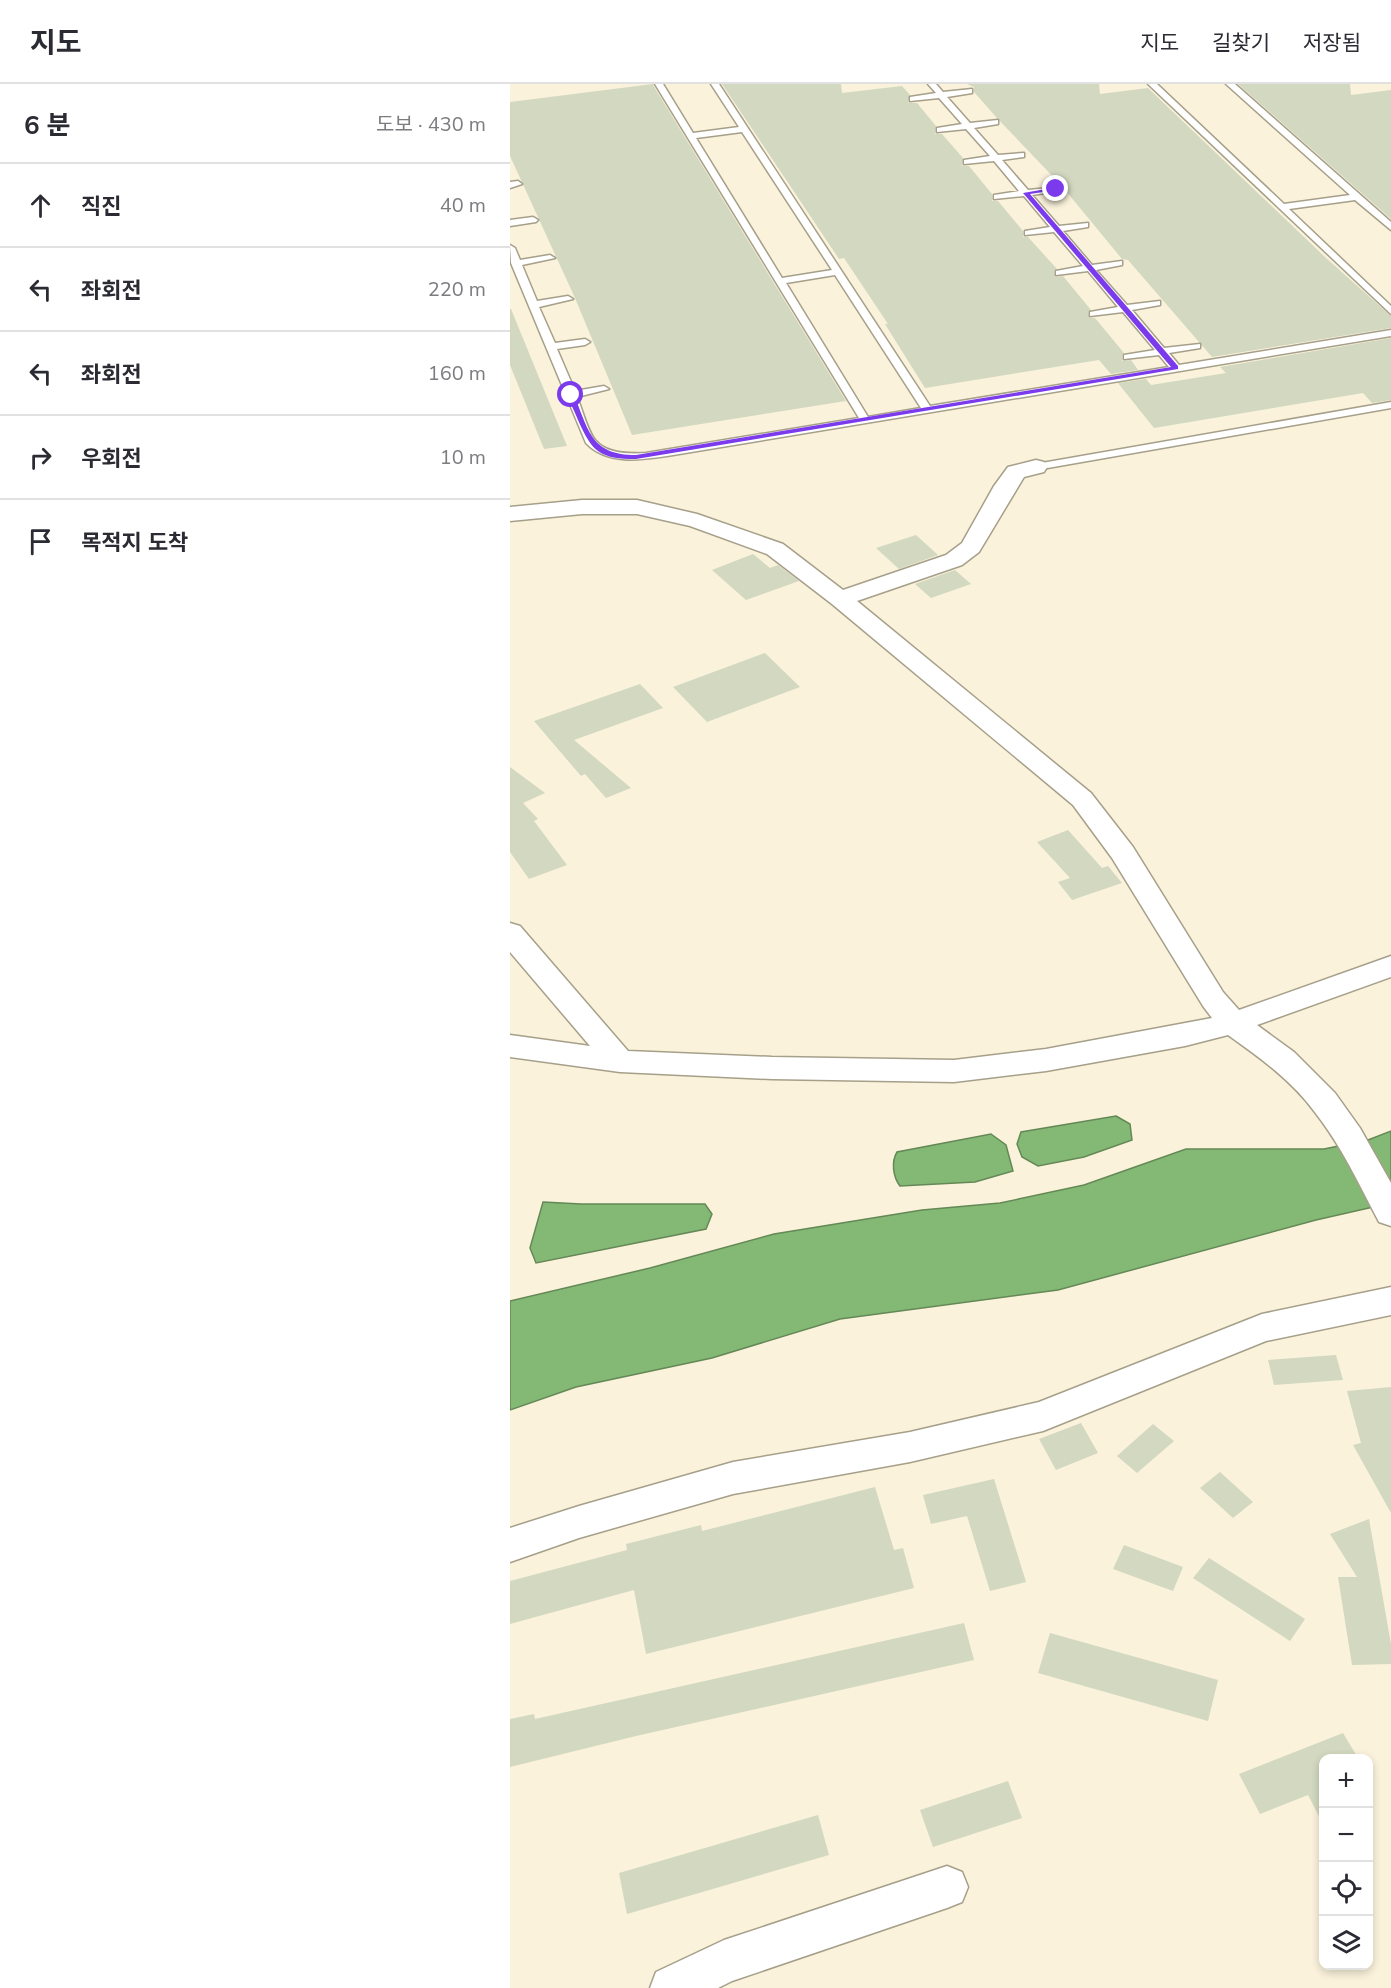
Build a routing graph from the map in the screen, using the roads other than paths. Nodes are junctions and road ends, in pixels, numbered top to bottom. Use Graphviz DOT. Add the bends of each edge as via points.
graph roads {
  1 [pos="659,84"];
  2 [pos="715,84"];
  3 [pos="932,84"];
  4 [pos="1152,84"];
  5 [pos="1230,84"];
  6 [pos="969,92"];
  7 [pos="942,95"];
  8 [pos="913,99"];
  9 [pos="995,122"];
  10 [pos="968,126"];
  11 [pos="744,129"];
  12 [pos="940,130"];
  13 [pos="691,136"];
  14 [pos="1021,155"];
  15 [pos="996,158"];
  16 [pos="967,162"];
  17 [pos="1056,189"];
  18 [pos="1026,193"];
  19 [pos="997,197"];
  20 [pos="1356,197"];
  21 [pos="1283,207"];
  22 [pos="533,220"];
  23 [pos="510,224"];
  24 [pos="1085,225"];
  25 [pos="1391,227"];
  26 [pos="1057,229"];
  27 [pos="1028,233"];
  28 [pos="510,248"];
  29 [pos="550,258"];
  30 [pos="516,263"];
  31 [pos="1119,263"];
  32 [pos="1090,268"];
  33 [pos="839,272"];
  34 [pos="1059,273"];
  35 [pos="779,281"];
  36 [pos="568,299"];
  37 [pos="1157,303"];
  38 [pos="533,305"];
  39 [pos="1125,309"];
  40 [pos="1391,310"];
  41 [pos="1093,314"];
  42 [pos="1391,333"];
  43 [pos="585,342"];
  44 [pos="1196,346"];
  45 [pos="551,347"];
  46 [pos="1162,352"];
  47 [pos="1128,357"];
  48 [pos="1176,368"];
  49 [pos="604,390"];
  50 [pos="571,395"];
  51 [pos="1391,405"];
  52 [pos="927,409"];
  53 [pos="864,420"];
  54 [pos="1036,467"];
  55 [pos="510,514"];
  56 [pos="840,599"];
  57 [pos="510,933"];
  58 [pos="1391,966"];
  59 [pos="1233,1023"];
  60 [pos="510,1046"];
  61 [pos="620,1061"];
  62 [pos="1391,1213"];
  63 [pos="1391,1301"];
  64 [pos="510,1545"];
  65 [pos="947,1887"];
  66 [pos="672,1988"];
  1 -- 13 [label="lane"];
  2 -- 11 [label="lane"];
  3 -- 7 [label="lane"];
  4 -- 21 [label="lane"];
  5 -- 20 [label="lane"];
  6 -- 7 [label="lane"];
  7 -- 8 [label="lane"];
  7 -- 10 [label="lane"];
  9 -- 10 [label="lane"];
  10 -- 12 [label="lane"];
  10 -- 15 [label="lane"];
  11 -- 13 [label="lane"];
  11 -- 33 [label="lane"];
  13 -- 35 [label="lane"];
  14 -- 15 [label="lane"];
  15 -- 16 [label="lane"];
  15 -- 18 [label="lane"];
  17 -- 18 [label="lane"];
  18 -- 19 [label="lane"];
  18 -- 26 [label="lane"];
  20 -- 21 [label="lane"];
  20 -- 25 [label="lane"];
  21 -- 40 [label="lane"];
  22 -- 23 [label="lane"];
  24 -- 26 [label="lane"];
  26 -- 27 [label="lane"];
  26 -- 32 [label="lane"];
  28 -- 30 [label="lane"];
  29 -- 30 [label="lane"];
  30 -- 38 [label="lane"];
  31 -- 32 [label="lane"];
  32 -- 34 [label="lane"];
  32 -- 39 [label="lane"];
  33 -- 35 [label="lane"];
  33 -- 52 [label="lane"];
  35 -- 53 [label="lane"];
  36 -- 38 [label="lane"];
  37 -- 39 [label="lane"];
  38 -- 45 [label="lane"];
  39 -- 41 [label="lane"];
  39 -- 46 [label="lane"];
  42 -- 48 [label="lane"];
  43 -- 45 [label="lane"];
  44 -- 46 [label="lane"];
  45 -- 50 [label="lane"];
  46 -- 47 [label="lane"];
  46 -- 48 [label="lane"];
  48 -- 52 [label="lane"];
  49 -- 50 [label="lane"];
  50 -- 53 [label="lane" via="591,443 618,457 666,453"];
  51 -- 54 [label="lane"];
  52 -- 53 [label="lane"];
  54 -- 56 [label="street" via="1016,472 971,547 954,560"];
  55 -- 56 [label="street" via="582,507 637,507 697,520 775,549"];
  56 -- 59 [label="street" via="1082,799 1124,853 1213,999"];
  57 -- 61 [label="street"];
  58 -- 59 [label="street"];
  59 -- 61 [label="street" via="1046,1060 954,1071"];
  59 -- 62 [label="street" via="1283,1060 1324,1101 1349,1136"];
  60 -- 61 [label="street"];
  63 -- 64 [label="street" via="1262,1328 1043,1416 910,1448 733,1478"];
  65 -- 66 [label="street" via="724,1962"];
}
